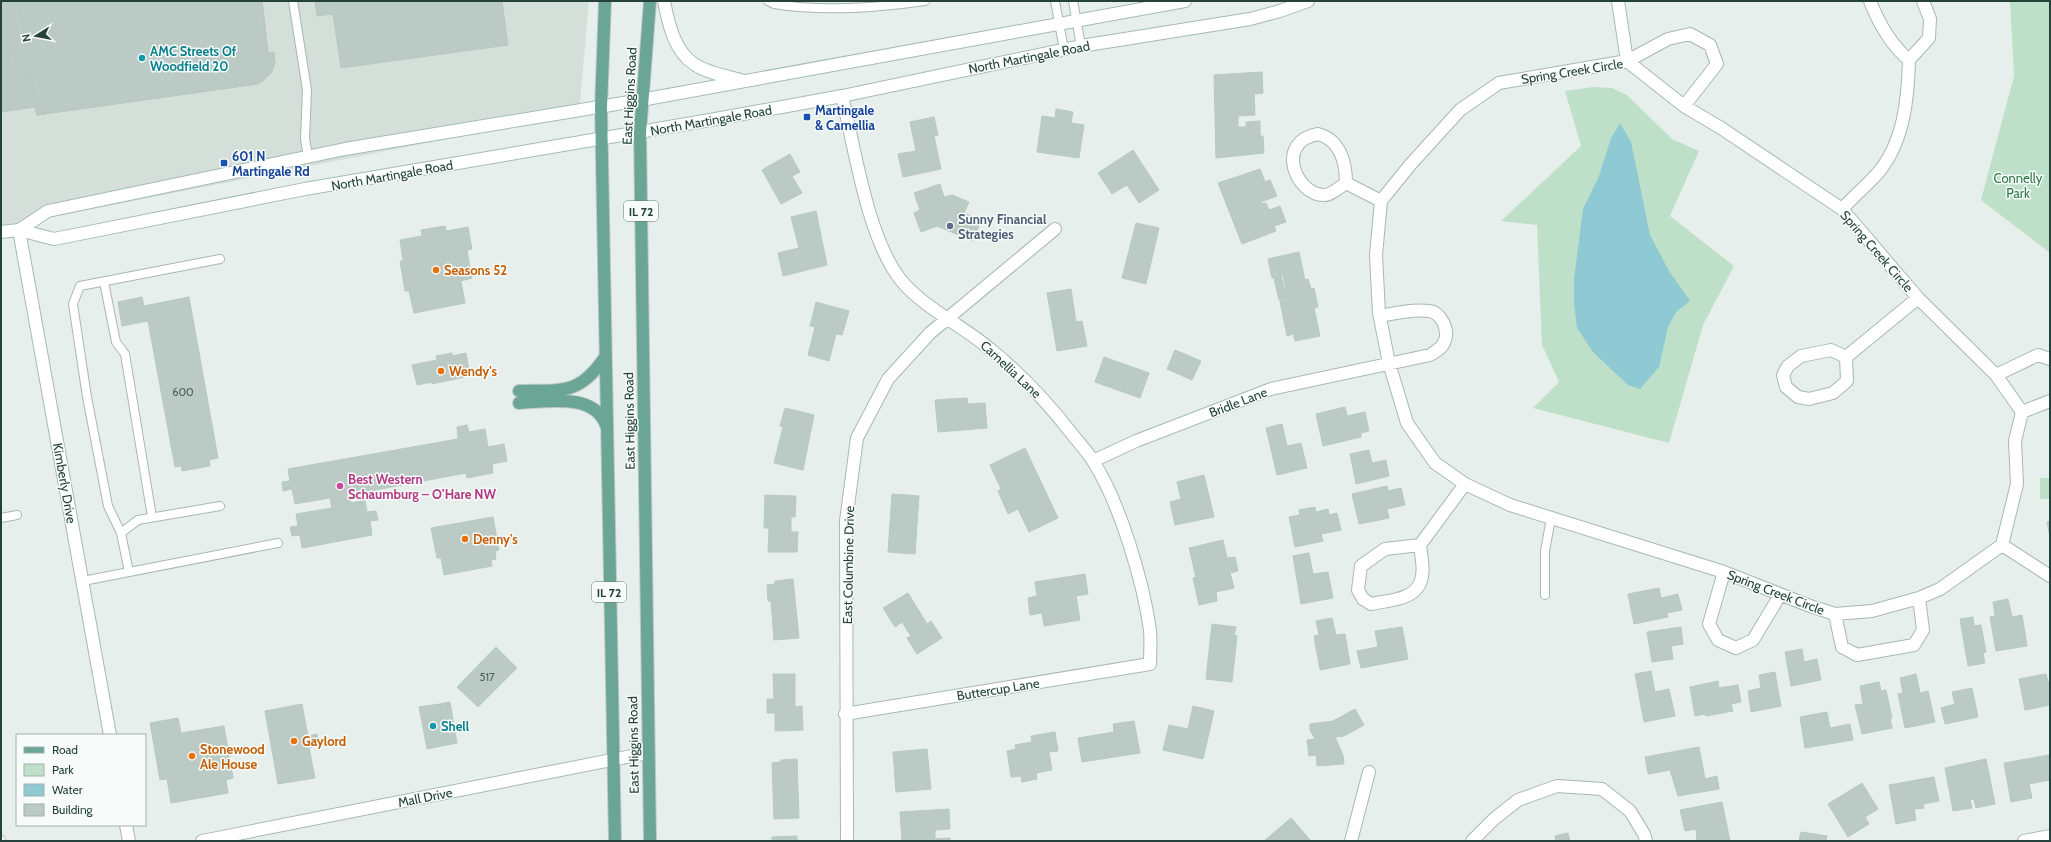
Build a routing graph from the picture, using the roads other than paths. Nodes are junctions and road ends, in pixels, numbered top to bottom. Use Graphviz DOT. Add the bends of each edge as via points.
graph roads {
  1 [pos="293,1"];
  2 [pos="606,1"];
  3 [pos="650,1"];
  4 [pos="664,1"];
  5 [pos="768,1"];
  6 [pos="925,1"];
  7 [pos="1055,1"];
  8 [pos="1073,1"];
  9 [pos="1185,1"];
  10 [pos="1308,1"];
  11 [pos="1618,1"];
  12 [pos="1870,1"];
  13 [pos="1922,1"];
  14 [pos="1077,20"];
  15 [pos="1059,24"];
  16 [pos="1081,46"];
  17 [pos="1064,50"];
  18 [pos="1909,60"];
  19 [pos="1627,61"];
  20 [pos="744,81"];
  21 [pos="842,96"];
  22 [pos="641,100"];
  23 [pos="1684,106"];
  24 [pos="601,107"];
  25 [pos="640,133"];
  26 [pos="602,139"];
  27 [pos="308,156"];
  28 [pos="1346,183"];
  29 [pos="1381,201"];
  30 [pos="1842,209"];
  31 [pos="1056,229"];
  32 [pos="19,230"];
  33 [pos="1,232"];
  34 [pos="220,259"];
  35 [pos="104,282"];
  36 [pos="1918,298"];
  37 [pos="1380,316"];
  38 [pos="947,318"];
  39 [pos="1846,357"];
  40 [pos="605,358"];
  41 [pos="2050,359"];
  42 [pos="1389,363"];
  43 [pos="1996,376"];
  44 [pos="2050,401"];
  45 [pos="2022,412"];
  46 [pos="606,425"];
  47 [pos="1093,461"];
  48 [pos="1464,484"];
  49 [pos="220,506"];
  50 [pos="17,515"];
  51 [pos="152,517"];
  52 [pos="1,518"];
  53 [pos="1552,518"];
  54 [pos="121,533"];
  55 [pos="278,543"];
  56 [pos="1420,545"];
  57 [pos="2002,546"];
  58 [pos="129,572"];
  59 [pos="1724,572"];
  60 [pos="2050,576"];
  61 [pos="83,581"];
  62 [pos="1545,595"];
  63 [pos="1780,595"];
  64 [pos="1919,598"];
  65 [pos="1835,614"];
  66 [pos="1150,664"];
  67 [pos="845,714"];
  68 [pos="110,734"];
  69 [pos="647,753"];
  70 [pos="612,760"];
  71 [pos="1369,772"];
  72 [pos="126,826"];
  73 [pos="2050,836"];
  74 [pos="129,841"];
  75 [pos="202,841"];
  76 [pos="614,841"];
  77 [pos="650,841"];
  78 [pos="847,841"];
  79 [pos="1351,841"];
  80 [pos="1472,841"];
  81 [pos="1646,841"];
  82 [pos="2024,841"];
  1 -- 27 [label="lane" via="307,90"];
  2 -- 24 [label="main road, East Higgins Road / IL 72"];
  3 -- 22 [label="main road, East Higgins Road / IL 72"];
  4 -- 20 [label="street" via="674,38 694,64"];
  5 -- 6 [label="lane" via="794,8 822,8 868,7"];
  7 -- 15 [label="lane"];
  8 -- 14 [label="lane"];
  9 -- 14 [label="street, North Martingale Road"];
  10 -- 16 [label="street, North Martingale Road" via="1280,12 1250,19"];
  11 -- 19 [label="street"];
  12 -- 18 [label="street" via="1877,20 1896,49"];
  13 -- 18 [label="street" via="1930,19 1929,38"];
  14 -- 15 [label="street, North Martingale Road"];
  14 -- 16 [label="lane"];
  15 -- 17 [label="lane"];
  15 -- 20 [label="street, North Martingale Road"];
  16 -- 17 [label="street, North Martingale Road"];
  17 -- 21 [label="street, North Martingale Road"];
  18 -- 30 [label="street" via="1904,115 1888,159 1877,174"];
  19 -- 23 [label="street, Spring Creek Circle"];
  19 -- 23 [label="street" via="1668,38 1690,34 1710,45 1717,64"];
  19 -- 29 [label="street, Spring Creek Circle" via="1499,83 1460,110"];
  20 -- 22 [label="street, North Martingale Road"];
  21 -- 25 [label="street, North Martingale Road"];
  21 -- 38 [label="street, Camellia Lane" via="866,201 886,259 901,280"];
  22 -- 24 [label="street, North Martingale Road"];
  22 -- 25 [label="main road, East Higgins Road / IL 72"];
  23 -- 30 [label="street, Spring Creek Circle"];
  24 -- 26 [label="main road, East Higgins Road / IL 72"];
  24 -- 27 [label="street, North Martingale Road"];
  25 -- 26 [label="street, North Martingale Road"];
  25 -- 69 [label="main road, East Higgins Road / IL 72"];
  26 -- 32 [label="street, North Martingale Road" via="305,189 54,239"];
  26 -- 40 [label="main road, East Higgins Road / IL 72"];
  27 -- 32 [label="street, North Martingale Road" via="48,211"];
  28 -- 28 [label="street" via="1346,168 1336,145 1328,137 1309,135 1296,145 1293,167 1310,191 1324,195"];
  28 -- 29 [label="street"];
  29 -- 37 [label="street, Spring Creek Circle" via="1376,255"];
  30 -- 36 [label="street, Spring Creek Circle"];
  31 -- 38 [label="street, East Columbine Drive"];
  32 -- 33 [label="street, North Martingale Road"];
  32 -- 61 [label="street, Kimberly Drive"];
  34 -- 35 [label="lane"];
  35 -- 51 [label="lane" via="116,342 124,354"];
  35 -- 54 [label="lane" via="80,286 73,304 87,397 108,506"];
  36 -- 39 [label="street"];
  36 -- 43 [label="street, Spring Creek Circle"];
  37 -- 42 [label="street, Spring Creek Circle"];
  37 -- 42 [label="street, Bridle Lane" via="1431,311 1440,317 1446,328 1446,340 1440,349 1430,355"];
  38 -- 47 [label="street, Camellia Lane" via="972,333 1011,366 1054,412"];
  38 -- 67 [label="street, East Columbine Drive" via="888,379 858,438 846,521 848,624"];
  39 -- 39 [label="street" via="1831,350 1801,356 1788,366 1784,375 1786,387 1798,397 1809,399 1833,393 1847,381"];
  40 -- 46 [label="main road, East Higgins Road / IL 72"];
  40 -- 46 [label="main road" via="594,374 571,389 519,397 574,401 592,408"];
  41 -- 43 [label="street" via="2038,355"];
  42 -- 47 [label="street, Bridle Lane" via="1271,389 1136,441"];
  42 -- 48 [label="street, Spring Creek Circle" via="1407,424 1435,463"];
  43 -- 45 [label="street, Spring Creek Circle"];
  44 -- 45 [label="street"];
  45 -- 57 [label="street" via="2015,442 2017,484"];
  46 -- 70 [label="main road, East Higgins Road / IL 72"];
  47 -- 66 [label="street, Camellia Lane" via="1113,500 1141,584 1150,631"];
  48 -- 53 [label="street, Spring Creek Circle" via="1510,505"];
  48 -- 56 [label="street"];
  49 -- 51 [label="lane"];
  50 -- 52 [label="lane"];
  51 -- 54 [label="lane" via="138,520"];
  53 -- 59 [label="street, Spring Creek Circle"];
  53 -- 62 [label="lane" via="1545,551"];
  54 -- 58 [label="lane"];
  55 -- 58 [label="lane"];
  56 -- 56 [label="street" via="1385,550 1361,566 1358,590 1363,599 1371,604 1411,595 1422,577"];
  57 -- 60 [label="street"];
  57 -- 64 [label="street, Spring Creek Circle" via="1940,589"];
  58 -- 61 [label="lane"];
  59 -- 63 [label="street, Spring Creek Circle"];
  59 -- 63 [label="street" via="1709,624 1718,640 1736,648 1753,640"];
  61 -- 68 [label="street, Kimberly Drive"];
  63 -- 65 [label="street, Spring Creek Circle"];
  64 -- 65 [label="street, Spring Creek Circle" via="1872,611"];
  64 -- 65 [label="street" via="1923,630 1914,645 1857,655 1842,647"];
  66 -- 67 [label="street, Buttercup Lane"];
  67 -- 78 [label="street, East Columbine Drive"];
  69 -- 70 [label="street, Mall Drive"];
  69 -- 77 [label="main road, East Higgins Road / IL 72"];
  70 -- 75 [label="street, Mall Drive"];
  70 -- 76 [label="main road, East Higgins Road / IL 72"];
  71 -- 79 [label="street"];
  72 -- 74 [label="street"];
  73 -- 82 [label="street"];
  80 -- 81 [label="street" via="1518,800 1557,786 1602,790 1630,811"];
}
